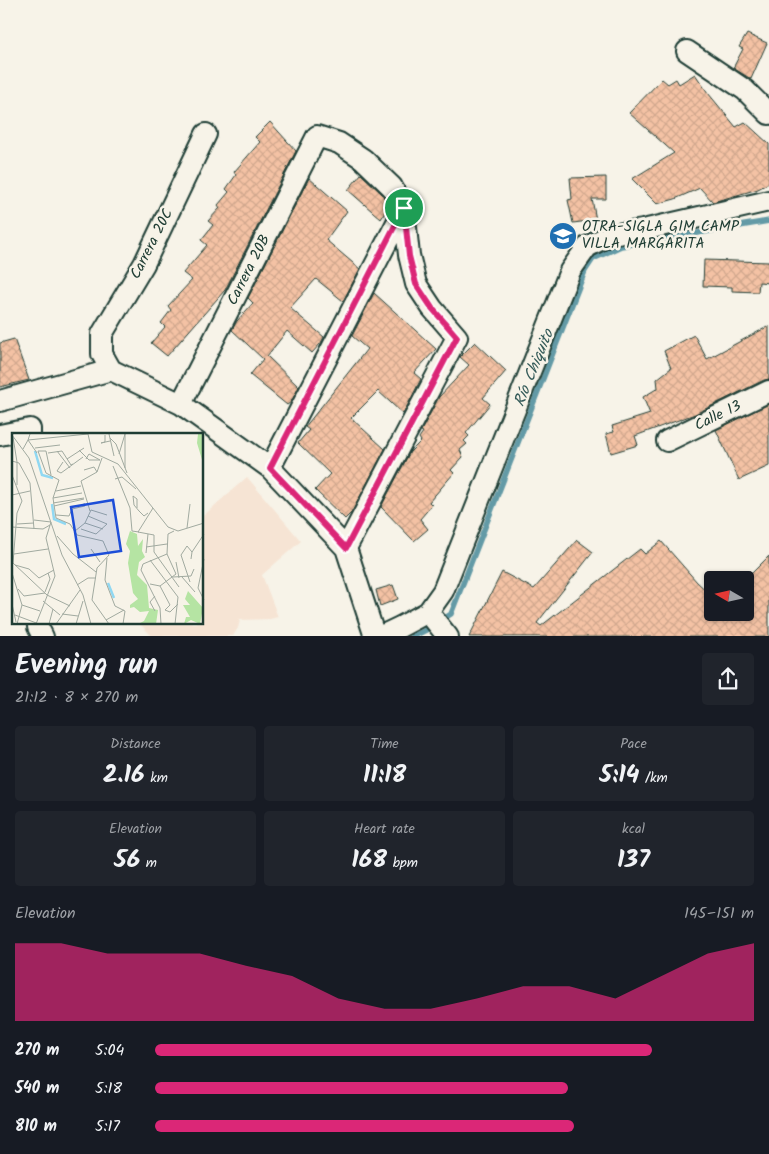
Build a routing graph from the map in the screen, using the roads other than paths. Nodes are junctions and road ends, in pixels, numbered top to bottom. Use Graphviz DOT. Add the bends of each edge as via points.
graph roads {
  1 [pos="687,51"];
  2 [pos="769,114"];
  3 [pos="206,134"];
  4 [pos="769,201"];
  5 [pos="404,208"];
  6 [pos="106,362"];
  7 [pos="769,391"];
  8 [pos="0,401"];
  9 [pos="181,404"];
  10 [pos="30,431"];
  11 [pos="15,433"];
  12 [pos="667,441"];
  13 [pos="270,468"];
  14 [pos="346,548"];
  15 [pos="430,615"];
  16 [pos="375,636"];
  17 [pos="379,636"];
  18 [pos="448,636"];
  1 -- 2 [label="street" via="745,90"];
  3 -- 6 [label="street, Carrera 20C" via="144,264 102,334"];
  4 -- 15 [label="street" via="610,235 587,247 570,271 443,591"];
  5 -- 9 [label="street, Carrera 20B" via="392,187 363,159 339,143 317,136"];
  5 -- 13 [label="street"];
  5 -- 14 [label="street" via="409,256 416,284 457,337"];
  6 -- 8 [label="street"];
  6 -- 9 [label="street"];
  7 -- 12 [label="street, Calle 13"];
  9 -- 13 [label="street"];
  10 -- 11 [label="street"];
  13 -- 14 [label="street"];
  14 -- 16 [label="street"];
  15 -- 17 [label="street"];
  15 -- 18 [label="street"];
}
